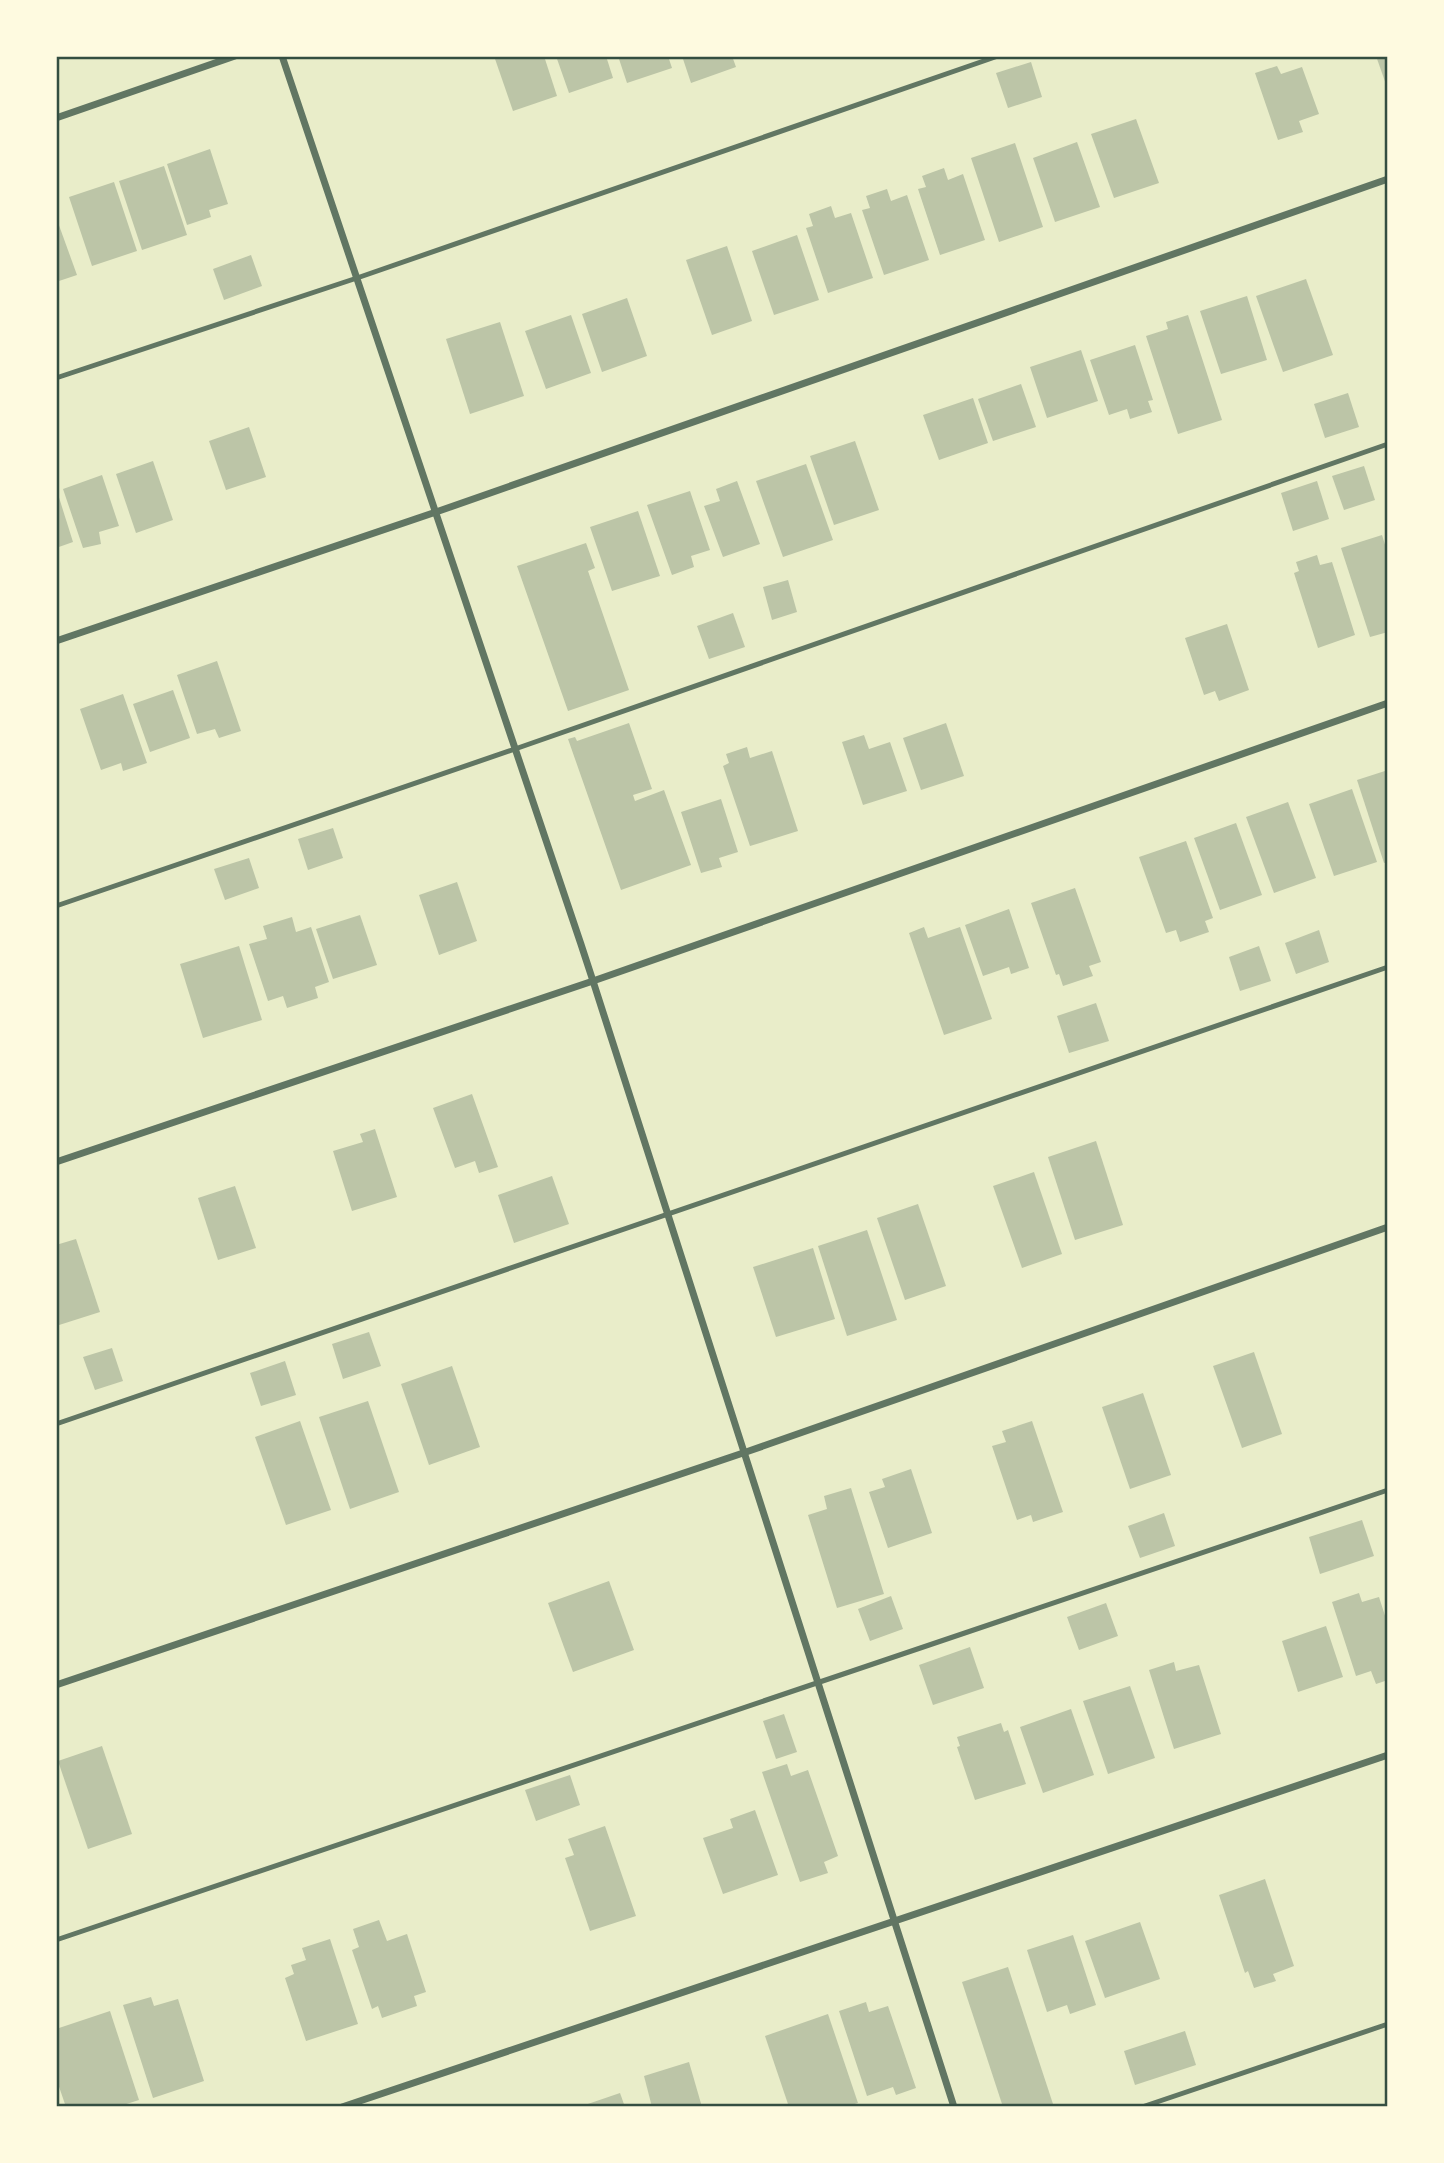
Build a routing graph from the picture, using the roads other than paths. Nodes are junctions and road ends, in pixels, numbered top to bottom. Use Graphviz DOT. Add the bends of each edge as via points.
graph roads {
  1 [pos="236,56"];
  2 [pos="282,56"];
  3 [pos="998,56"];
  4 [pos="56,118"];
  5 [pos="1388,179"];
  6 [pos="356,278"];
  7 [pos="56,378"];
  8 [pos="1388,444"];
  9 [pos="436,512"];
  10 [pos="56,641"];
  11 [pos="1388,703"];
  12 [pos="515,749"];
  13 [pos="56,906"];
  14 [pos="1388,967"];
  15 [pos="593,981"];
  16 [pos="56,1162"];
  17 [pos="669,1215"];
  18 [pos="1388,1227"];
  19 [pos="56,1424"];
  20 [pos="746,1452"];
  21 [pos="1388,1490"];
  22 [pos="818,1682"];
  23 [pos="56,1685"];
  24 [pos="1388,1755"];
  25 [pos="893,1921"];
  26 [pos="56,1940"];
  27 [pos="1388,2024"];
  28 [pos="342,2107"];
  29 [pos="954,2107"];
  30 [pos="1142,2107"];
  1 -- 4 [label="street"];
  2 -- 6 [label="street"];
  3 -- 6 [label="lane"];
  5 -- 9 [label="street"];
  6 -- 7 [label="lane"];
  6 -- 9 [label="street"];
  8 -- 12 [label="lane"];
  9 -- 10 [label="street"];
  9 -- 12 [label="street"];
  11 -- 15 [label="street"];
  12 -- 13 [label="lane"];
  12 -- 15 [label="street"];
  14 -- 17 [label="lane"];
  15 -- 16 [label="street"];
  15 -- 17 [label="street"];
  17 -- 19 [label="lane"];
  17 -- 20 [label="street"];
  18 -- 20 [label="street"];
  20 -- 22 [label="street"];
  20 -- 23 [label="street"];
  21 -- 22 [label="lane"];
  22 -- 25 [label="street"];
  22 -- 26 [label="lane"];
  24 -- 25 [label="street"];
  25 -- 28 [label="street"];
  25 -- 29 [label="street"];
  27 -- 30 [label="lane"];
}
